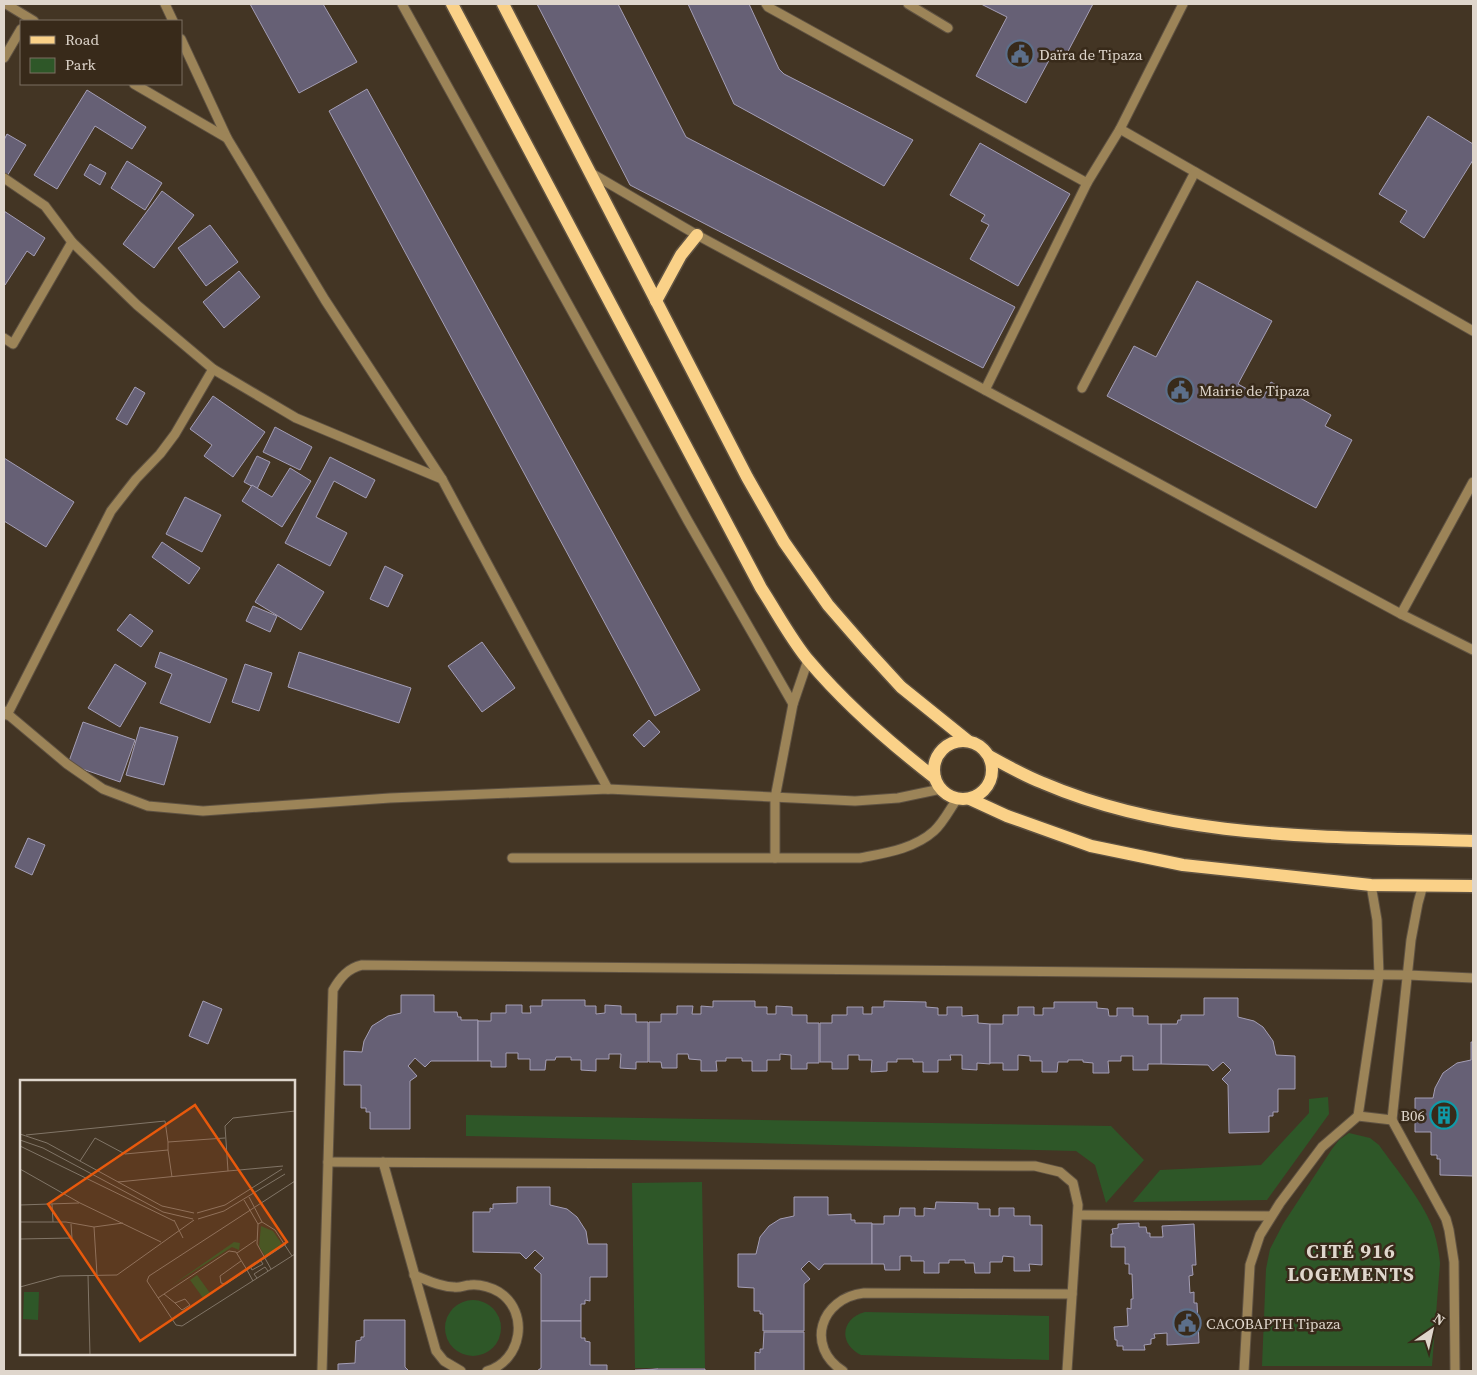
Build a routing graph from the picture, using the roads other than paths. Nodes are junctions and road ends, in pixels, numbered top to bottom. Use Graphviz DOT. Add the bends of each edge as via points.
graph roads {
  1 [pos="6,4"];
  2 [pos="165,4"];
  3 [pos="402,4"];
  4 [pos="452,4"];
  5 [pos="503,4"];
  6 [pos="766,4"];
  7 [pos="908,4"];
  8 [pos="1183,4"];
  9 [pos="30,20"];
  10 [pos="173,20"];
  11 [pos="948,28"];
  12 [pos="20,31"];
  13 [pos="182,41"];
  14 [pos="4,58"];
  15 [pos="136,85"];
  16 [pos="1120,129"];
  17 [pos="227,138"];
  18 [pos="590,172"];
  19 [pos="1195,172"];
  20 [pos="4,178"];
  21 [pos="1087,183"];
  22 [pos="697,235"];
  23 [pos="72,242"];
  24 [pos="656,301"];
  25 [pos="1473,331"];
  26 [pos="4,338"];
  27 [pos="214,369"];
  28 [pos="1082,388"];
  29 [pos="985,390"];
  30 [pos="442,479"];
  31 [pos="1473,482"];
  32 [pos="1400,614"];
  33 [pos="1473,650"];
  34 [pos="808,660"];
  35 [pos="793,704"];
  36 [pos="6,713"];
  37 [pos="968,741"];
  38 [pos="989,756"];
  39 [pos="938,784"];
  40 [pos="608,790"];
  41 [pos="775,798"];
  42 [pos="963,799"];
  43 [pos="1473,841"];
  44 [pos="512,858"];
  45 [pos="775,858"];
  46 [pos="1371,885"];
  47 [pos="1423,885"];
  48 [pos="1473,886"];
  49 [pos="1378,975"];
  50 [pos="1408,975"];
  51 [pos="1473,978"];
  52 [pos="1358,1116"];
  53 [pos="1392,1120"];
  54 [pos="328,1162"];
  55 [pos="383,1162"];
  56 [pos="1078,1216"];
  57 [pos="1271,1216"];
  58 [pos="414,1275"];
  59 [pos="1072,1294"];
  60 [pos="322,1371"];
  61 [pos="461,1371"];
  62 [pos="487,1371"];
  63 [pos="843,1371"];
  64 [pos="1067,1371"];
  65 [pos="1244,1371"];
  66 [pos="1455,1371"];
  1 -- 9 [label="street"];
  2 -- 10 [label="street"];
  3 -- 35 [label="street"];
  4 -- 34 [label="main road" via="761,588"];
  5 -- 18 [label="main road"];
  6 -- 21 [label="street"];
  7 -- 11 [label="street"];
  8 -- 16 [label="street"];
  12 -- 14 [label="street"];
  13 -- 17 [label="street"];
  15 -- 17 [label="street"];
  16 -- 19 [label="street"];
  16 -- 21 [label="street"];
  17 -- 30 [label="street" via="326,300"];
  18 -- 22 [label="street"];
  18 -- 24 [label="main road"];
  19 -- 25 [label="street"];
  19 -- 28 [label="street"];
  20 -- 23 [label="street" via="45,206"];
  21 -- 29 [label="street"];
  22 -- 24 [label="main road" via="681,254"];
  22 -- 29 [label="street"];
  23 -- 26 [label="street" via="13,344"];
  23 -- 27 [label="street" via="137,305"];
  24 -- 37 [label="main road" via="747,477 784,542 822,597 901,687"];
  27 -- 30 [label="street" via="296,418"];
  27 -- 36 [label="street" via="175,434 111,511"];
  29 -- 32 [label="street"];
  30 -- 40 [label="street"];
  31 -- 32 [label="street"];
  32 -- 33 [label="street"];
  34 -- 35 [label="street"];
  34 -- 39 [label="main road" via="887,740"];
  35 -- 41 [label="street"];
  36 -- 40 [label="street" via="67,764 103,789 148,806 202,811 390,798"];
  37 -- 38 [label="main road" via="984,749"];
  37 -- 39 [label="main road" via="955,742 943,748 934,765"];
  38 -- 42 [label="main road" via="990,782 982,793"];
  38 -- 43 [label="main road" via="1045,784 1107,805 1221,829"];
  39 -- 41 [label="street" via="919,794 877,800"];
  39 -- 42 [label="main road" via="946,794"];
  40 -- 41 [label="street"];
  41 -- 45 [label="street"];
  42 -- 45 [label="street" via="934,831 912,845 888,853 860,858"];
  42 -- 46 [label="main road" via="1091,846 1151,860"];
  44 -- 45 [label="street"];
  46 -- 47 [label="main road"];
  46 -- 49 [label="street" via="1377,920"];
  47 -- 48 [label="main road"];
  47 -- 50 [label="street" via="1414,921"];
  49 -- 50 [label="street"];
  49 -- 52 [label="street"];
  49 -- 54 [label="street" via="362,965 345,974 332,990"];
  50 -- 51 [label="street"];
  50 -- 53 [label="street"];
  52 -- 53 [label="street"];
  52 -- 57 [label="street" via="1322,1147"];
  53 -- 66 [label="street" via="1449,1230 1454,1262"];
  54 -- 55 [label="street"];
  54 -- 60 [label="street"];
  55 -- 56 [label="street" via="1035,1166 1060,1172 1073,1183"];
  55 -- 58 [label="street"];
  56 -- 57 [label="street"];
  56 -- 59 [label="street"];
  57 -- 65 [label="street" via="1260,1235 1250,1265"];
  58 -- 61 [label="street" via="436,1351 444,1361"];
  58 -- 62 [label="street" via="439,1285 488,1286 510,1302 518,1319 516,1346 504,1362"];
  59 -- 63 [label="street" via="864,1293 846,1297 831,1308 822,1332 824,1350"];
  59 -- 64 [label="street"];
}
